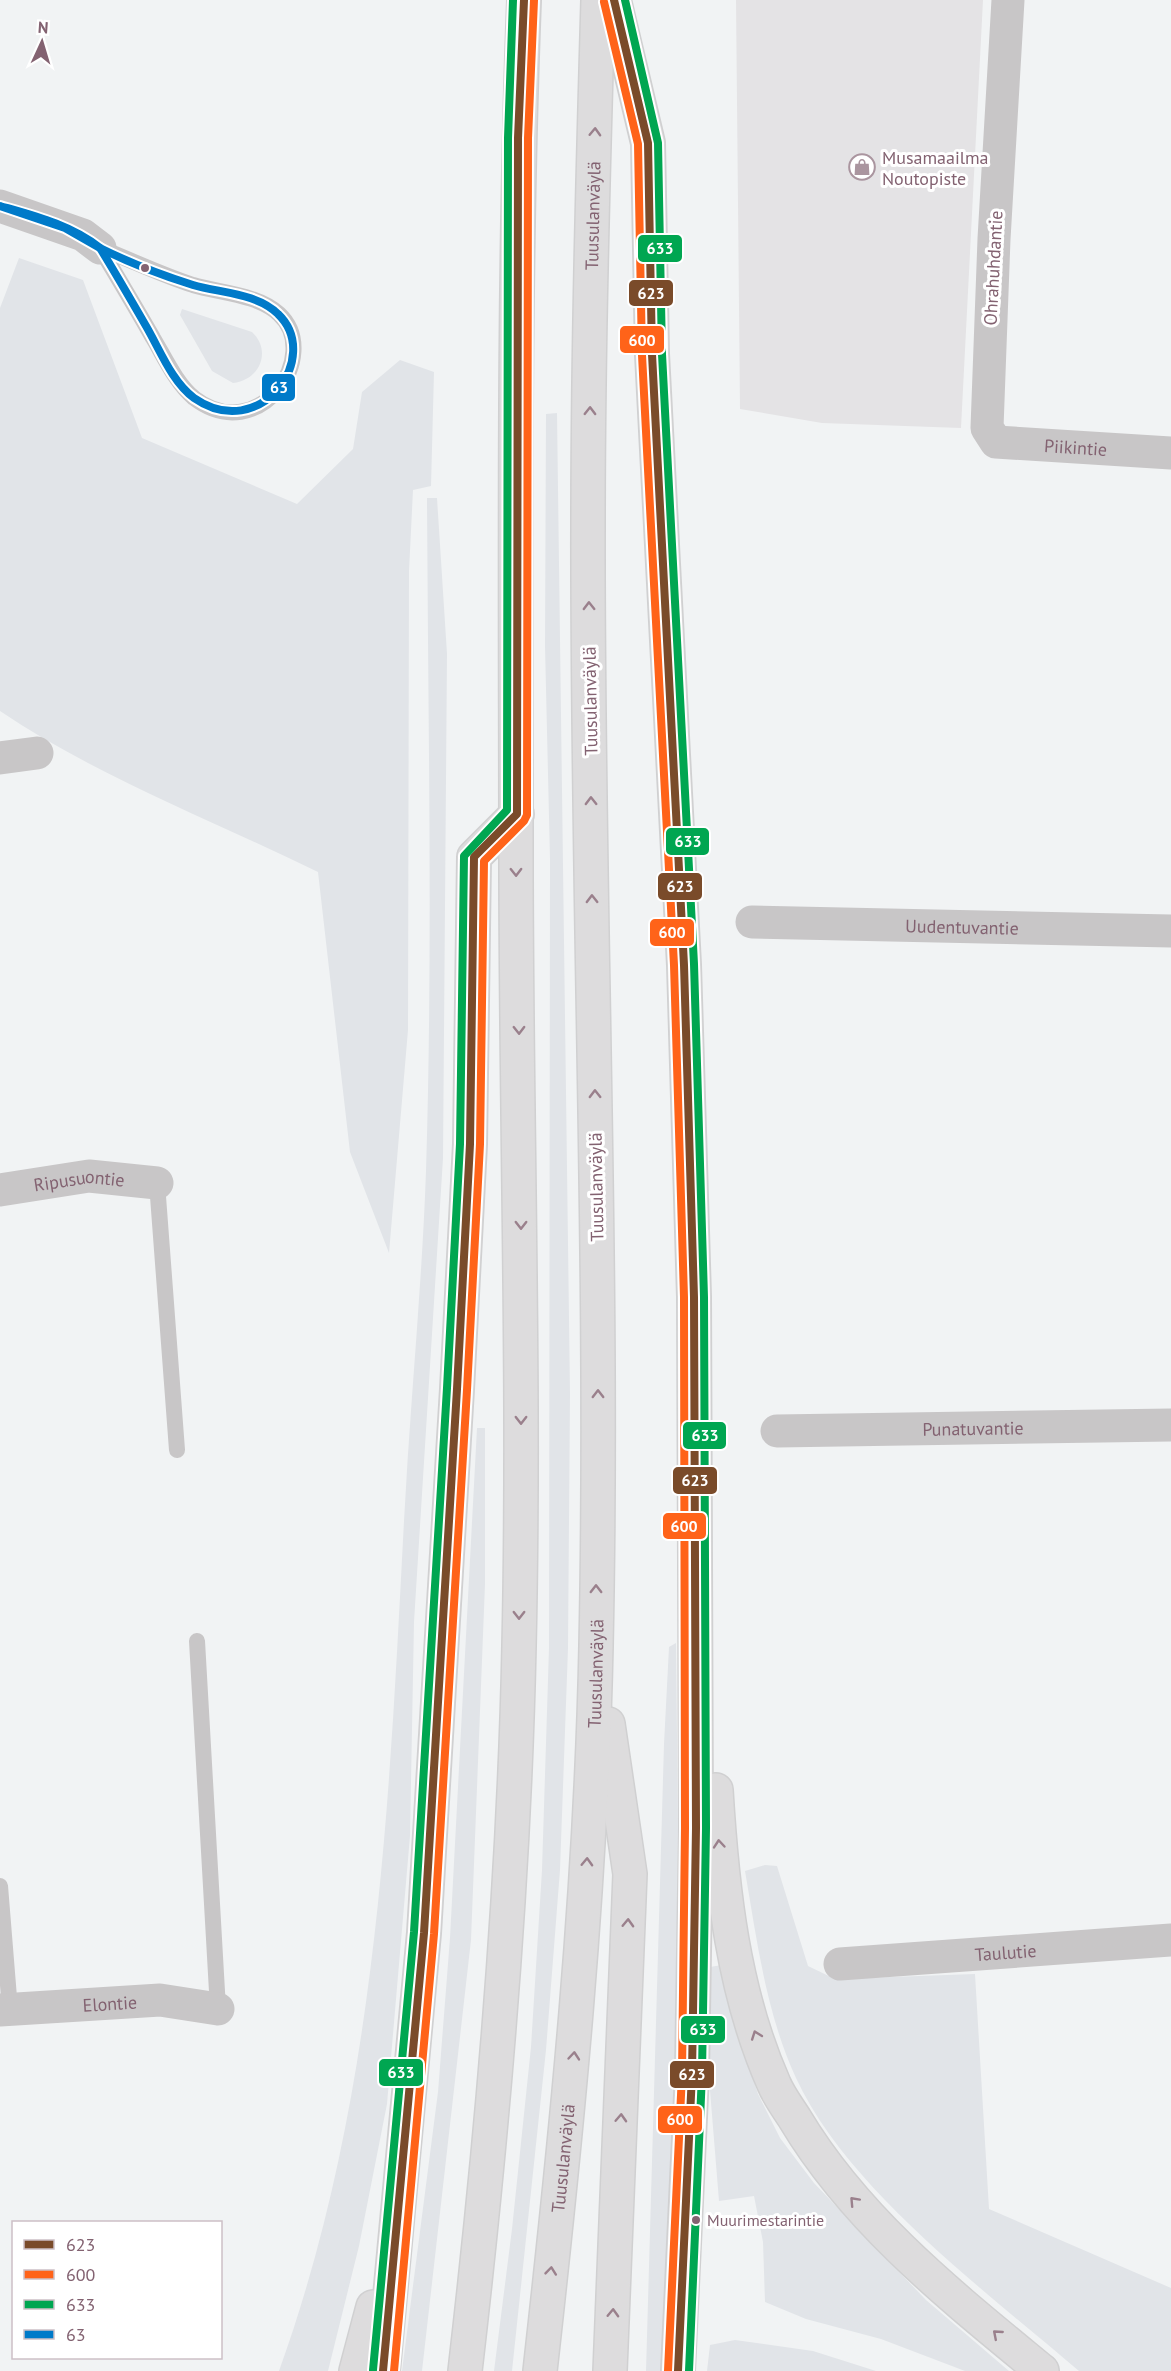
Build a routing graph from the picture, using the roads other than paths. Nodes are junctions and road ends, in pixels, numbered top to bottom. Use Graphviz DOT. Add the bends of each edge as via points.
graph roads {
  1 [pos="524,0"];
  2 [pos="598,0"];
  3 [pos="614,0"];
  4 [pos="1008,0"];
  5 [pos="0,206"];
  6 [pos="100,248"];
  7 [pos="987,428"];
  8 [pos="1171,453"];
  9 [pos="37,753"];
  10 [pos="0,758"];
  11 [pos="517,814"];
  12 [pos="752,922"];
  13 [pos="1171,931"];
  14 [pos="157,1183"];
  15 [pos="0,1190"];
  16 [pos="1171,1425"];
  17 [pos="777,1431"];
  18 [pos="177,1450"];
  19 [pos="695,1468"];
  20 [pos="198,1641"];
  21 [pos="596,1647"];
  22 [pos="0,1886"];
  23 [pos="1171,1940"];
  24 [pos="840,1964"];
  25 [pos="218,2009"];
  26 [pos="5,2010"];
  27 [pos="398,2200"];
  28 [pos="356,2371"];
  29 [pos="384,2371"];
  30 [pos="465,2371"];
  31 [pos="540,2371"];
  32 [pos="610,2371"];
  33 [pos="678,2371"];
  34 [pos="1042,2371"];
  1 -- 11 [label="highway" via="518,150"];
  21 -- 2 [label="highway, Tuusulanväylä, one-way" via="598,1394 588,524"];
  3 -- 19 [label="highway" via="648,143 653,365 684,965"];
  4 -- 7 [label="street, Ohrahuhdantie"];
  5 -- 6 [label="street" via="83,235"];
  6 -- 6 [label="lane" via="173,372 194,397 216,411 240,412 265,405 285,383 292,358 292,338 281,316 265,304 193,285"];
  7 -- 8 [label="street, Piikintie" via="996,442"];
  9 -- 10 [label="street"];
  11 -- 27 [label="highway" via="474,857 470,1144 457,1389 424,1934"];
  11 -- 30 [label="highway, one-way" via="519,1646 511,1868 498,2044"];
  12 -- 13 [label="street, Uudentuvantie"];
  14 -- 15 [label="street, Ripusuontie" via="89,1176"];
  14 -- 18 [label="lane"];
  16 -- 17 [label="street, Punatuvantie"];
  19 -- 33 [label="highway" via="692,2074"];
  34 -- 19 [label="highway, one-way" via="902,2251 848,2195 774,2085 737,1966 723,1882"];
  20 -- 25 [label="lane"];
  31 -- 21 [label="highway, Tuusulanväylä, one-way" via="575,2051"];
  32 -- 21 [label="highway, one-way" via="630,1874"];
  22 -- 26 [label="lane"];
  23 -- 24 [label="street, Taulutie"];
  25 -- 26 [label="street, Elontie" via="160,2000"];
  27 -- 28 [label="highway"];
  27 -- 29 [label="highway"];
}
